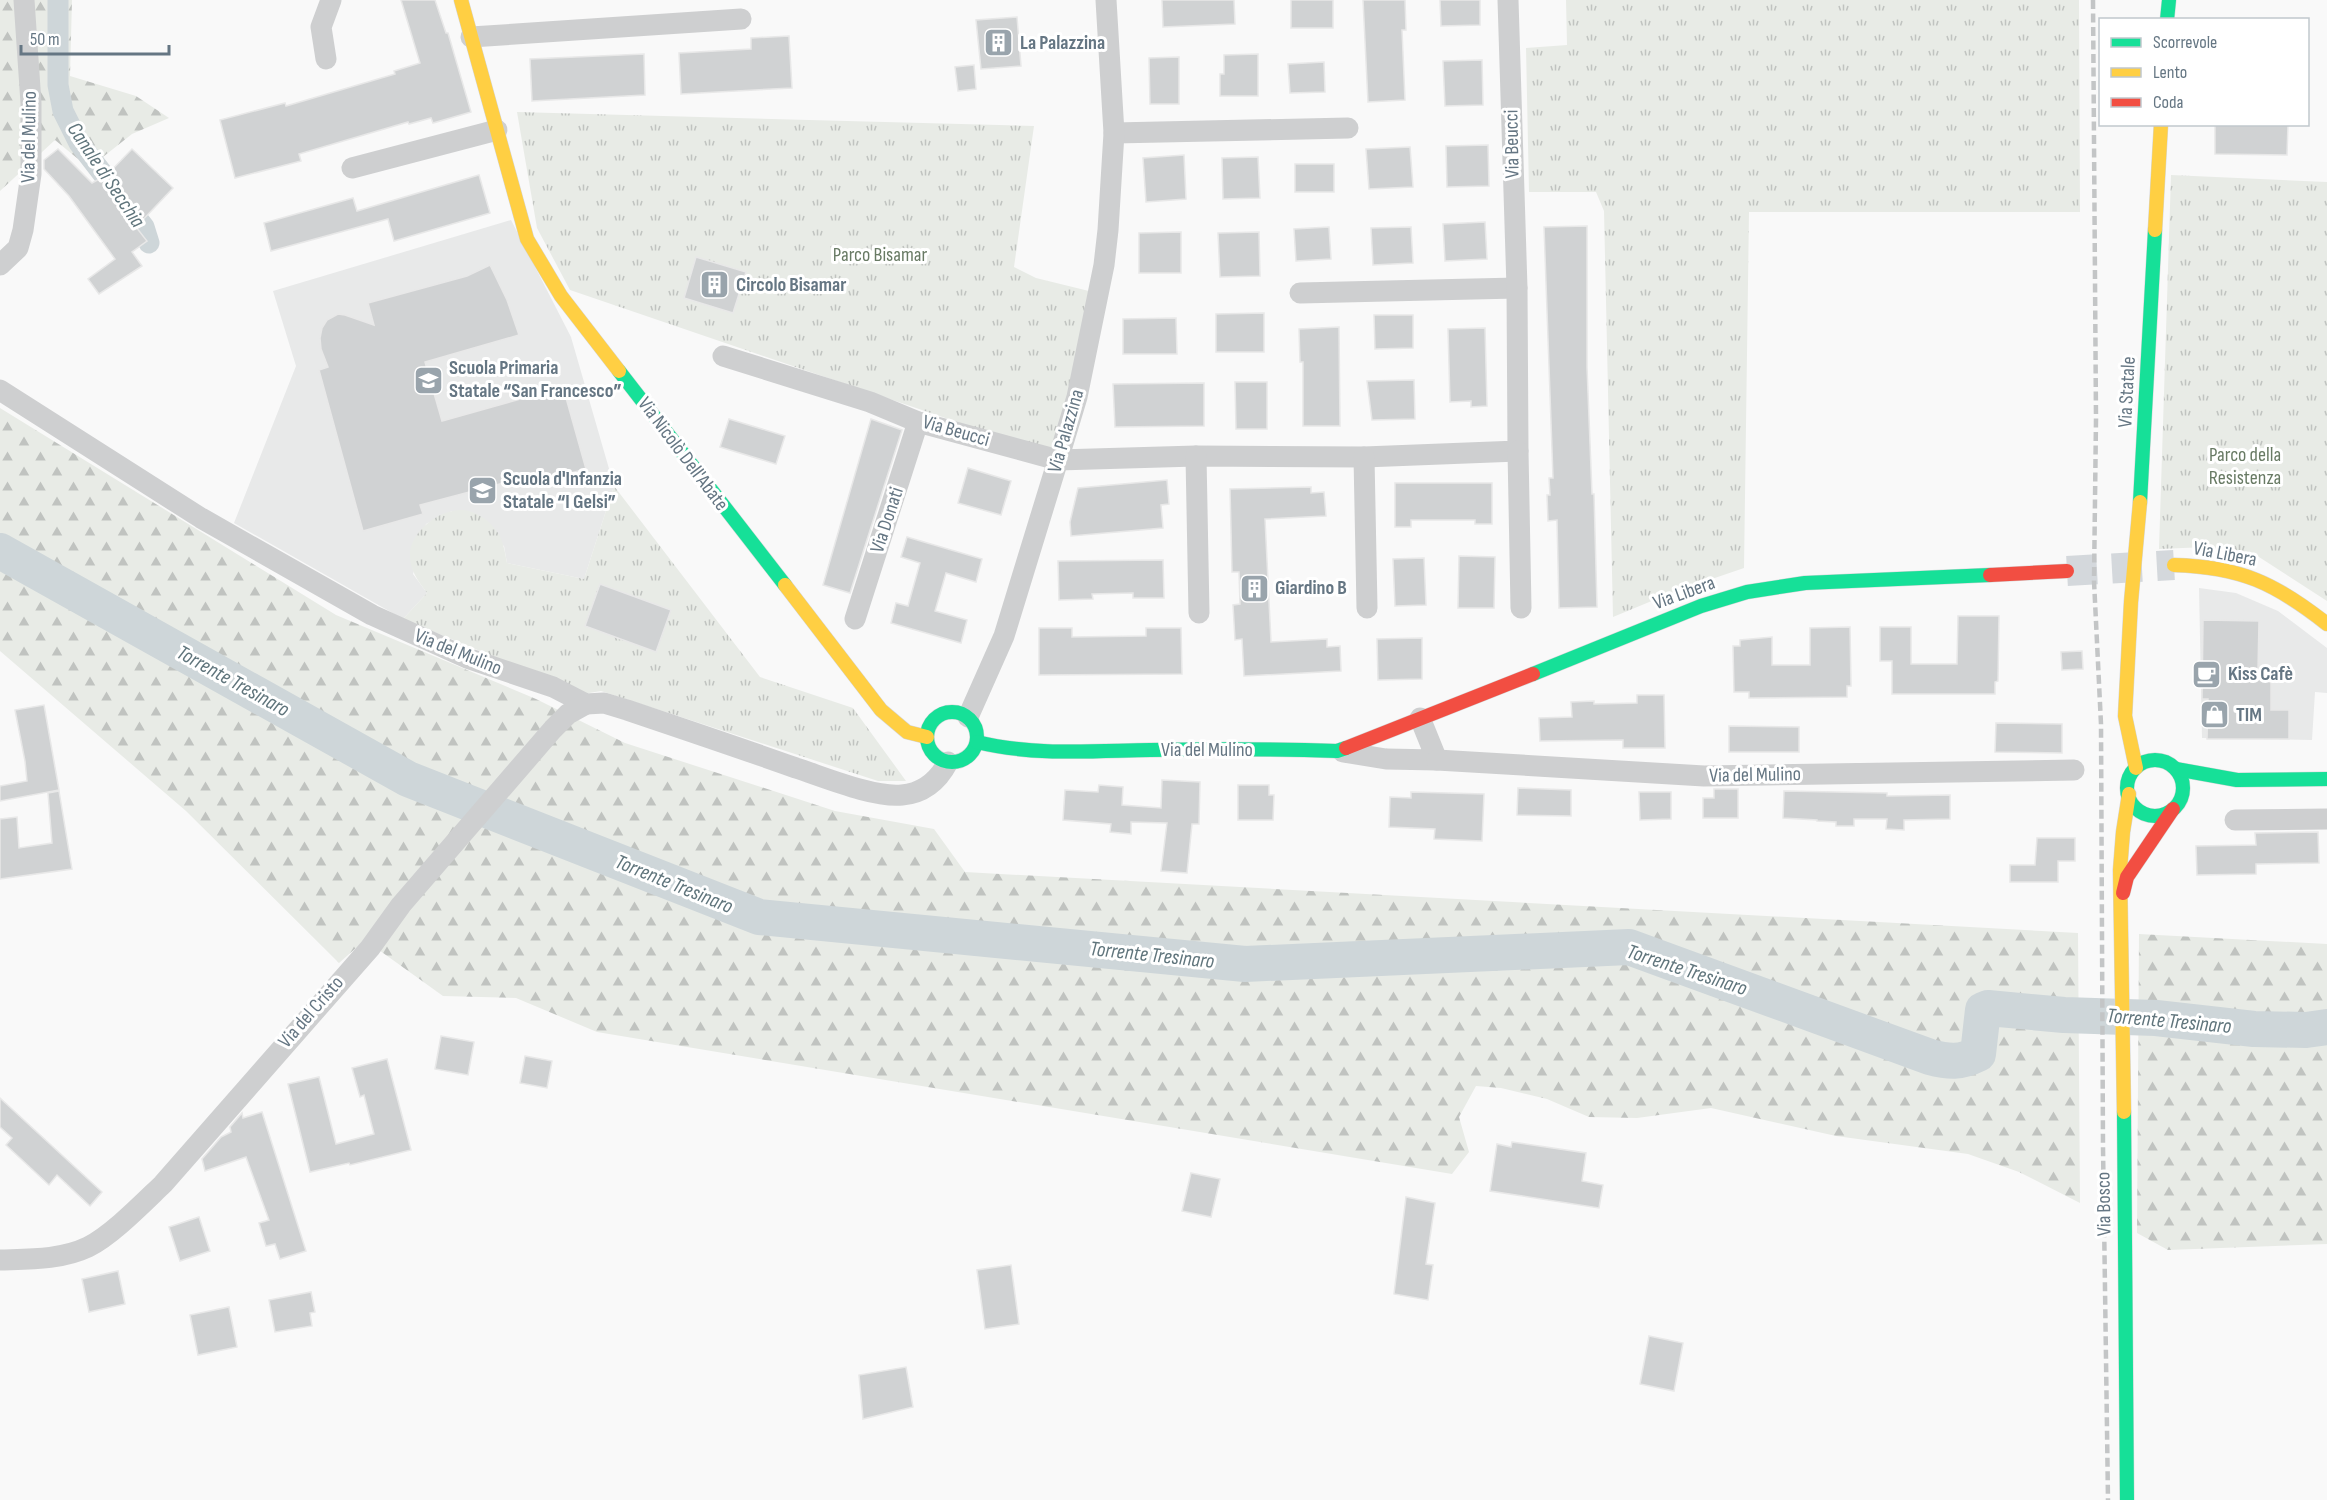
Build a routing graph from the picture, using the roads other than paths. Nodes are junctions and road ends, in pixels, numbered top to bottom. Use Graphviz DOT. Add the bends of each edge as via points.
graph roads {
  1 [pos="24,0"];
  2 [pos="331,0"];
  3 [pos="461,0"];
  4 [pos="1106,0"];
  5 [pos="1508,0"];
  6 [pos="2169,0"];
  7 [pos="2168,18"];
  8 [pos="741,19"];
  9 [pos="471,37"];
  10 [pos="326,59"];
  11 [pos="2161,126"];
  12 [pos="1348,128"];
  13 [pos="497,130"];
  14 [pos="1114,133"];
  15 [pos="352,168"];
  16 [pos="0,265"];
  17 [pos="1517,288"];
  18 [pos="1300,293"];
  19 [pos="723,356"];
  20 [pos="0,390"];
  21 [pos="918,422"];
  22 [pos="1518,450"];
  23 [pos="1196,456"];
  24 [pos="1364,457"];
  25 [pos="1058,460"];
  26 [pos="2174,565"];
  27 [pos="2067,571"];
  28 [pos="1366,608"];
  29 [pos="1521,608"];
  30 [pos="1199,613"];
  31 [pos="855,619"];
  32 [pos="2327,624"];
  33 [pos="2128,660"];
  34 [pos="2138,701"];
  35 [pos="586,704"];
  36 [pos="968,717"];
  37 [pos="1420,718"];
  38 [pos="927,737"];
  39 [pos="977,742"];
  40 [pos="2159,748"];
  41 [pos="1337,751"];
  42 [pos="1437,760"];
  43 [pos="948,762"];
  44 [pos="2172,766"];
  45 [pos="2136,768"];
  46 [pos="2073,770"];
  47 [pos="2327,779"];
  48 [pos="2237,780"];
  49 [pos="2214,787"];
  50 [pos="2129,794"];
  51 [pos="2195,795"];
  52 [pos="2176,806"];
  53 [pos="2327,819"];
  54 [pos="2235,820"];
  55 [pos="2122,902"];
  56 [pos="0,1260"];
  57 [pos="2127,1500"];
  1 -- 16 [label="street, Via del Mulino" via="32,102 31,174 18,248"];
  2 -- 10 [label="street" via="321,27"];
  3 -- 9 [label="street, Via Nicolò Dell'Abate"];
  4 -- 14 [label="street, Via Palazzina"];
  5 -- 17 [label="street, Via Beucci"];
  6 -- 7 [label="street"];
  8 -- 9 [label="street"];
  9 -- 13 [label="street, Via Nicolò Dell'Abate"];
  11 -- 33 [label="street, Via Statale"];
  12 -- 14 [label="street"];
  13 -- 15 [label="street"];
  13 -- 38 [label="street, Via Nicolò Dell'Abate" via="527,239 565,303 881,710 896,725"];
  14 -- 25 [label="street, Via Palazzina" via="1104,265 1077,397"];
  17 -- 18 [label="street"];
  17 -- 22 [label="street, Via Beucci"];
  19 -- 21 [label="street, Via Beucci" via="870,402"];
  20 -- 35 [label="street, Via del Mulino" via="201,518 372,615 467,658 553,687"];
  21 -- 25 [label="street, Via Beucci"];
  21 -- 31 [label="street, Via Donati"];
  22 -- 24 [label="street, Via Beucci"];
  22 -- 29 [label="street, Via Beucci"];
  23 -- 24 [label="street, Via Beucci"];
  23 -- 25 [label="street, Via Beucci"];
  23 -- 30 [label="street"];
  24 -- 28 [label="street"];
  25 -- 36 [label="street, Via Palazzina" via="1004,636"];
  26 -- 32 [label="street, Via Libera" via="2248,575 2288,593"];
  27 -- 37 [label="street, Via Libera" via="1856,579 1748,592 1701,606"];
  33 -- 34 [label="street, Via Statale"];
  33 -- 45 [label="street, Via Statale" via="2125,716"];
  35 -- 43 [label="street, Via del Mulino" via="604,703 880,793 901,795 921,791 941,775"];
  35 -- 56 [label="street, Via del Cristo" via="553,729 401,905 370,948 135,1211 88,1247 52,1257"];
  36 -- 38 [label="street" via="953,711 938,716"];
  36 -- 39 [label="street" via="977,731"];
  37 -- 41 [label="street, Via Libera"];
  37 -- 42 [label="street"];
  38 -- 43 [label="street" via="936,756"];
  39 -- 41 [label="street, Via del Mulino" via="1001,748 1069,752"];
  39 -- 43 [label="street" via="963,760"];
  40 -- 44 [label="street"];
  41 -- 42 [label="street, Via del Mulino" via="1386,759"];
  42 -- 46 [label="street, Via del Mulino" via="1704,776"];
  44 -- 45 [label="street" via="2160,760"];
  44 -- 48 [label="street"];
  44 -- 52 [label="street" via="2183,785"];
  45 -- 50 [label="street, Via Statale" via="2128,782"];
  47 -- 48 [label="street"];
  48 -- 49 [label="street"];
  50 -- 52 [label="street" via="2134,806 2148,815 2157,816"];
  50 -- 55 [label="street, Via Statale" via="2120,850"];
  51 -- 52 [label="street"];
  52 -- 55 [label="street" via="2127,877"];
  53 -- 54 [label="street"];
  55 -- 57 [label="street, Via Bosco"];
}
